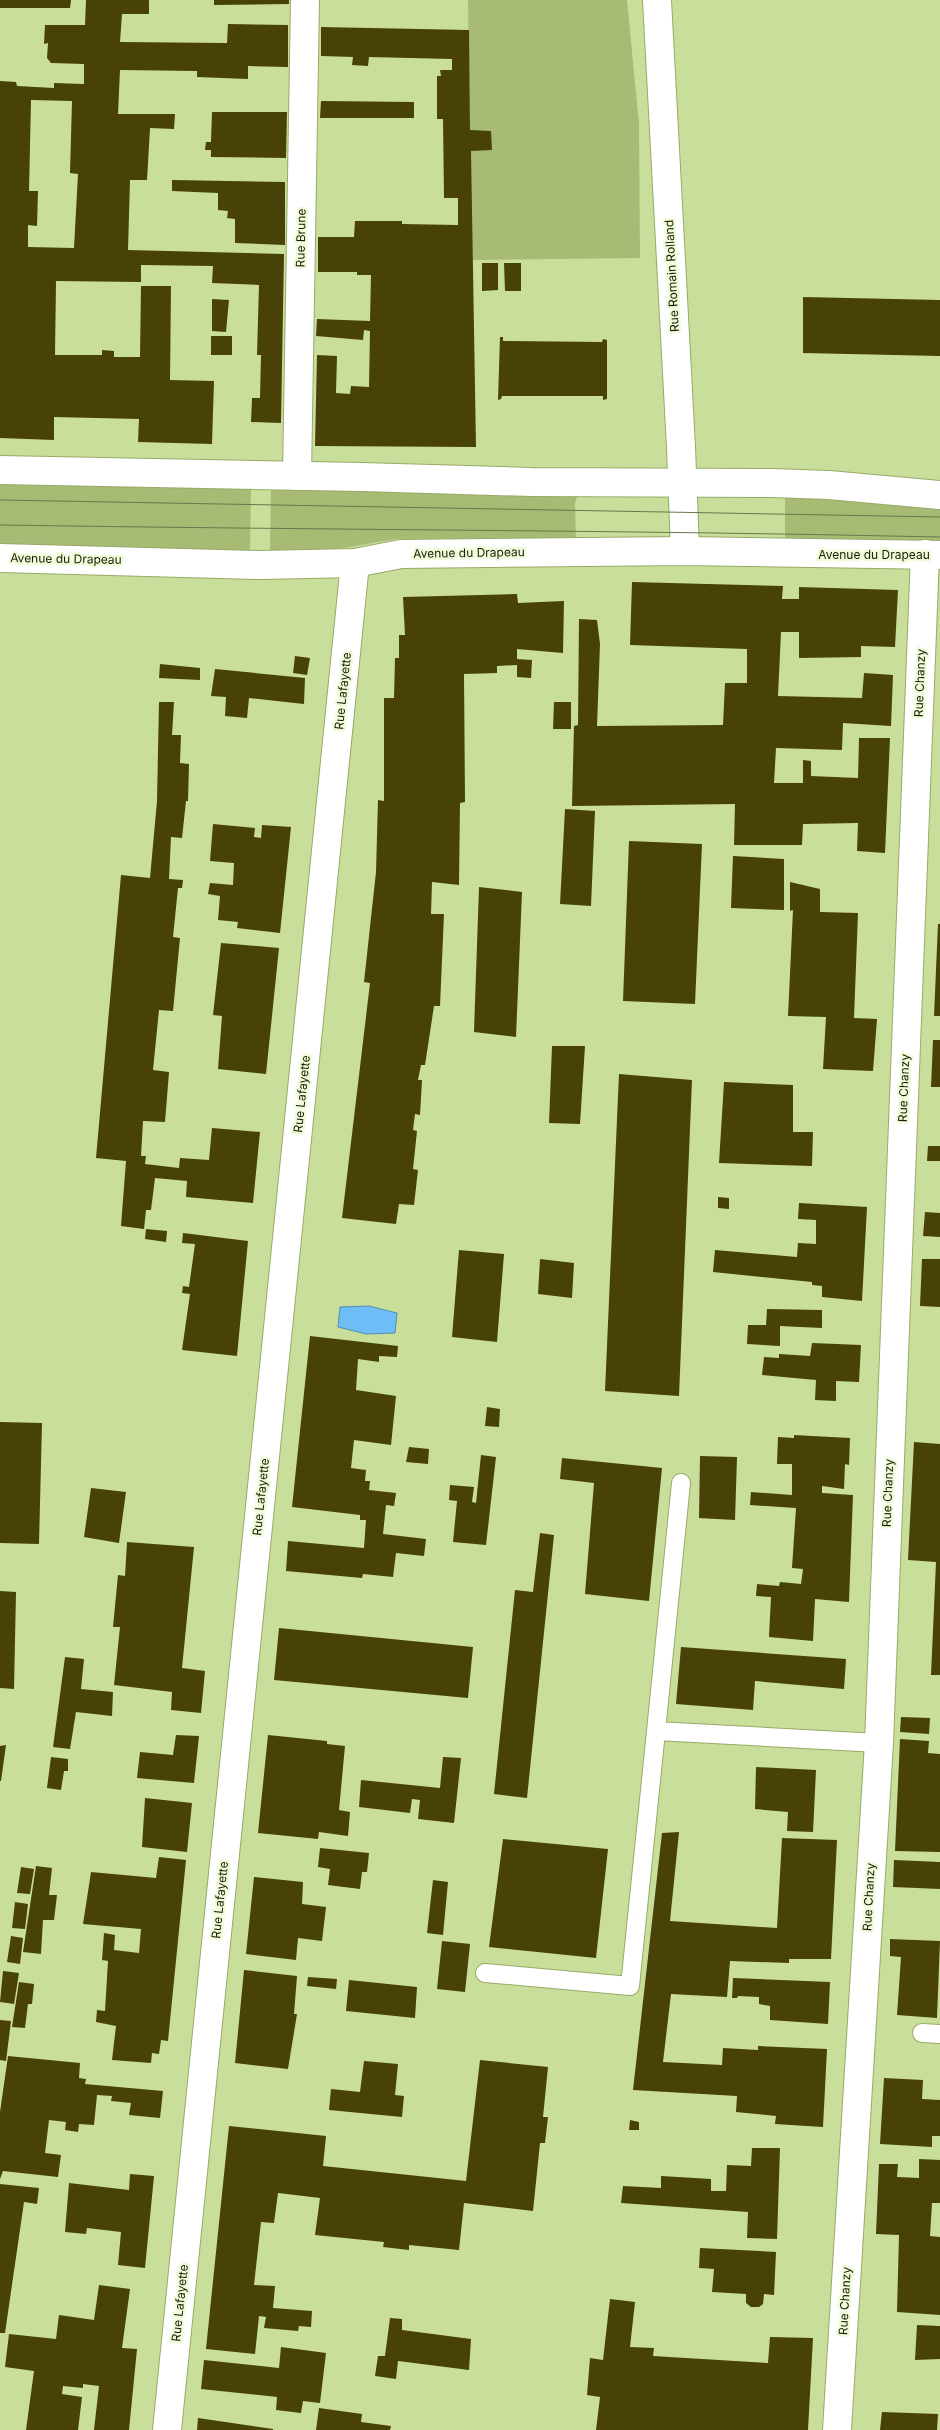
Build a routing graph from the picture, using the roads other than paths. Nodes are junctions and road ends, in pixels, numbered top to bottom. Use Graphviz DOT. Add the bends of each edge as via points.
graph roads {
  1 [pos="305,0"];
  2 [pos="657,0"];
  3 [pos="0,470"];
  4 [pos="297,476"];
  5 [pos="682,481"];
  6 [pos="940,494"];
  7 [pos="684,551"];
  8 [pos="933,555"];
  9 [pos="0,558"];
  10 [pos="355,564"];
  11 [pos="681,1483"];
  12 [pos="656,1731"];
  13 [pos="878,1743"];
  14 [pos="485,1973"];
  15 [pos="922,2033"];
  16 [pos="940,2034"];
  17 [pos="167,2430"];
  18 [pos="838,2430"];
  1 -- 4 [label="street, Rue Brune"];
  2 -- 5 [label="street, Rue Romain Rolland"];
  3 -- 4 [label="street"];
  4 -- 5 [label="street" via="531,482"];
  5 -- 6 [label="street" via="829,485"];
  5 -- 7 [label="street, Rue Romain Rolland"];
  7 -- 8 [label="street, Avenue du Drapeau"];
  7 -- 10 [label="street, Avenue du Drapeau" via="401,554"];
  8 -- 13 [label="street, Rue Chanzy"];
  9 -- 10 [label="street, Avenue du Drapeau" via="260,565"];
  10 -- 17 [label="street, Rue Lafayette"];
  11 -- 12 [label="lane"];
  12 -- 13 [label="lane"];
  12 -- 14 [label="lane" via="630,1986"];
  13 -- 18 [label="street, Rue Chanzy"];
  15 -- 16 [label="lane"];
}
